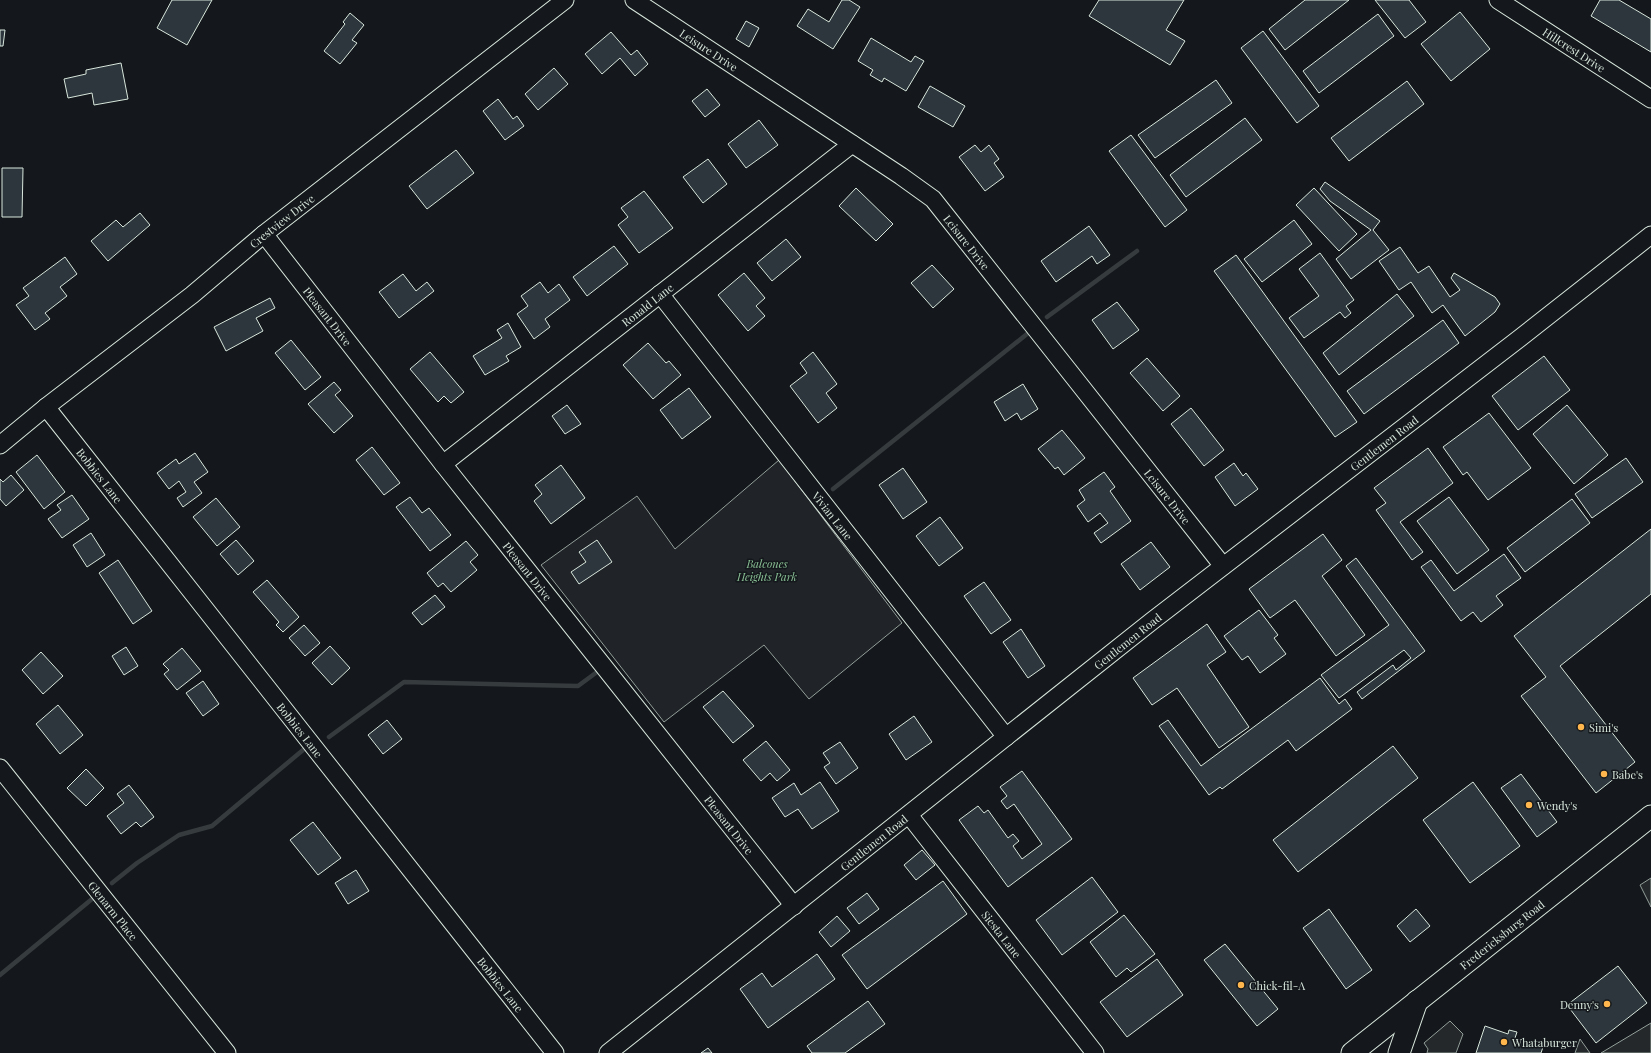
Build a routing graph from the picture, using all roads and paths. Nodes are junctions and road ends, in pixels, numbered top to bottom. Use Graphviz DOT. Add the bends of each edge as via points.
graph roads {
  1 [pos="565,0"];
  2 [pos="634,0"];
  3 [pos="1498,0"];
  4 [pos="1651,99"];
  5 [pos="852,144"];
  6 [pos="264,234"];
  7 [pos="1651,234"];
  8 [pos="660,294"];
  9 [pos="46,407"];
  10 [pos="0,445"];
  11 [pos="443,464"];
  12 [pos="1222,566"];
  13 [pos="1006,737"];
  14 [pos="0,768"];
  15 [pos="909,815"];
  16 [pos="1651,816"];
  17 [pos="794,906"];
  18 [pos="1417,1001"];
  19 [pos="227,1053"];
  20 [pos="555,1053"];
  21 [pos="608,1053"];
  22 [pos="1095,1053"];
  23 [pos="1352,1053"];
  24 [pos="1399,1053"];
  1 -- 6 [label="street, Crestview Drive"];
  2 -- 5 [label="street, Leisure Drive"];
  3 -- 4 [label="street, Hillcrest Drive"];
  5 -- 8 [label="street, Ronald Lane"];
  5 -- 12 [label="street, Leisure Drive" via="932,199"];
  6 -- 9 [label="street, Crestview Drive" via="192,294"];
  6 -- 11 [label="street, Pleasant Drive"];
  7 -- 12 [label="street, Gentlemen Road" via="1520,338"];
  8 -- 11 [label="street, Ronald Lane"];
  8 -- 13 [label="street, Vivian Lane"];
  9 -- 10 [label="street, Crestview Drive"];
  9 -- 20 [label="street, Bobbies Lane"];
  11 -- 17 [label="street, Pleasant Drive"];
  12 -- 13 [label="street, Gentlemen Road"];
  13 -- 15 [label="street, Gentlemen Road"];
  14 -- 19 [label="street, Glenarm Place"];
  15 -- 17 [label="street, Gentlemen Road"];
  15 -- 22 [label="street, Siesta Lane"];
  16 -- 18 [label="main road, Fredericksburg Road"];
  17 -- 21 [label="street, Gentlemen Road"];
  18 -- 23 [label="main road, Fredericksburg Road"];
  18 -- 24 [label="main road"];
}
